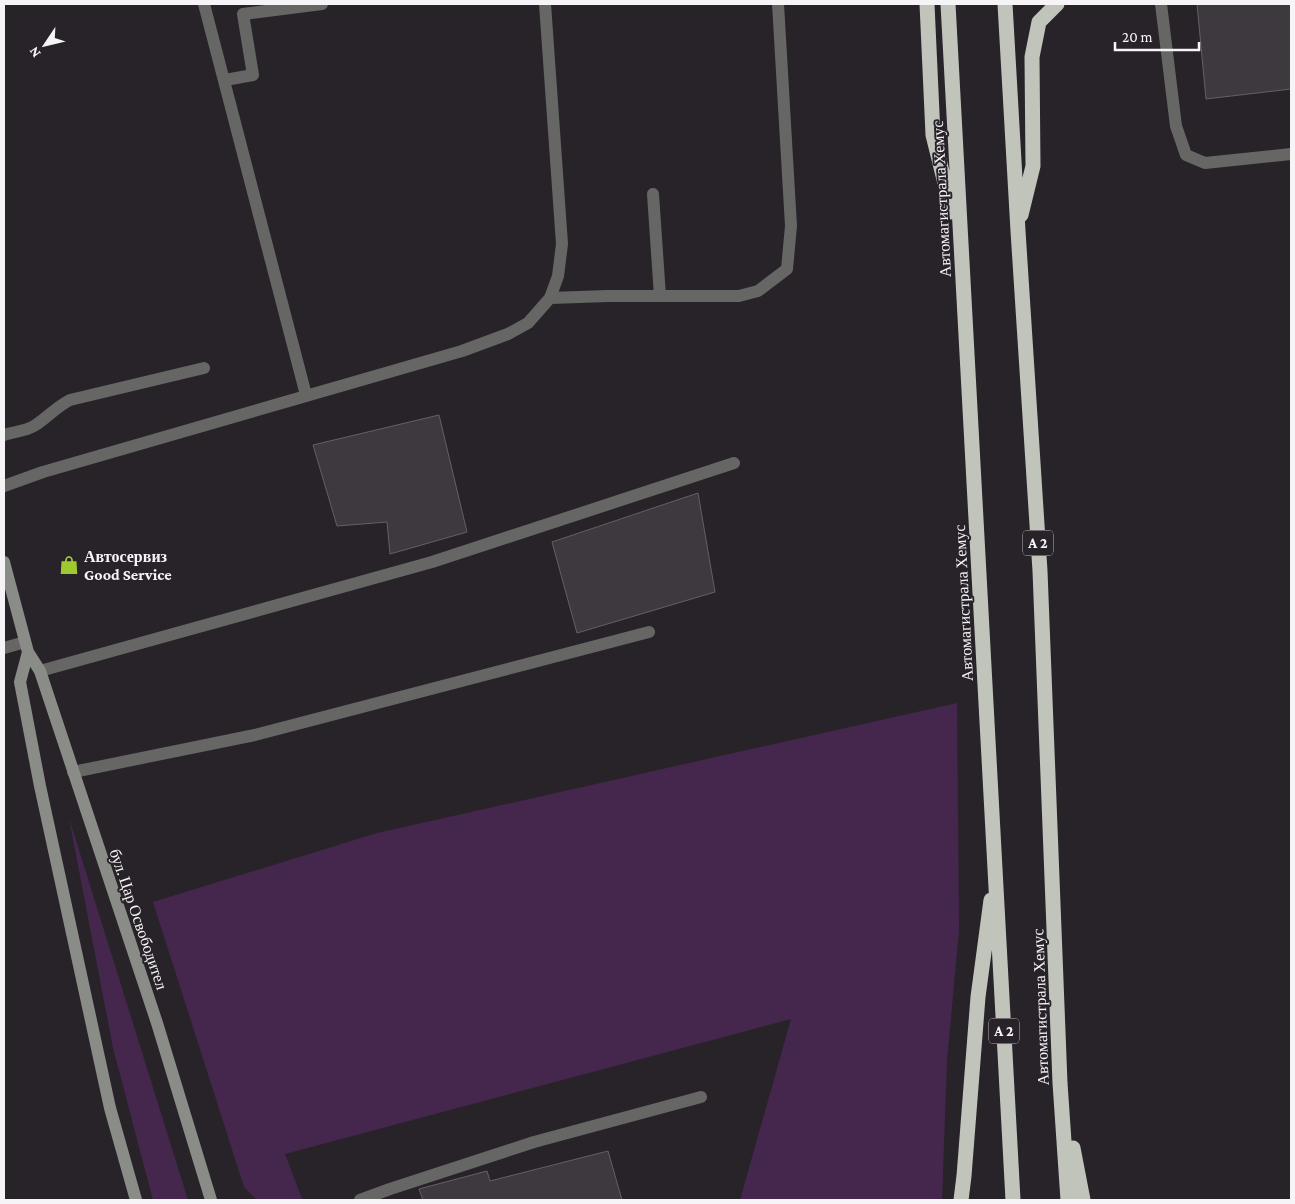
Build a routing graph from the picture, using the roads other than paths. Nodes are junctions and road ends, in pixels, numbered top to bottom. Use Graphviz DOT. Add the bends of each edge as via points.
graph roads {
  1 [pos="204,4"];
  2 [pos="322,4"];
  3 [pos="545,4"];
  4 [pos="778,4"];
  5 [pos="926,4"];
  6 [pos="948,4"];
  7 [pos="1005,4"];
  8 [pos="1057,4"];
  9 [pos="1162,4"];
  10 [pos="224,80"];
  11 [pos="1291,154"];
  12 [pos="653,194"];
  13 [pos="1018,231"];
  14 [pos="961,247"];
  15 [pos="660,296"];
  16 [pos="550,298"];
  17 [pos="204,368"];
  18 [pos="306,395"];
  19 [pos="4,435"];
  20 [pos="734,463"];
  21 [pos="4,486"];
  22 [pos="4,562"];
  23 [pos="649,632"];
  24 [pos="27,647"];
  25 [pos="4,648"];
  26 [pos="40,671"];
  27 [pos="73,772"];
  28 [pos="996,862"];
  29 [pos="1060,1083"];
  30 [pos="701,1097"];
  31 [pos="136,1200"];
  32 [pos="211,1200"];
  33 [pos="360,1200"];
  34 [pos="961,1200"];
  35 [pos="1013,1200"];
  36 [pos="1068,1200"];
  37 [pos="1082,1200"];
  1 -- 10 [label="street"];
  2 -- 10 [label="street" via="243,14 253,74"];
  3 -- 16 [label="street" via="562,244 558,276"];
  4 -- 15 [label="street" via="791,226 787,269 758,291 738,296"];
  5 -- 14 [label="highway" via="933,135"];
  6 -- 14 [label="highway, Автомагистрала Хемус / A 2"];
  7 -- 13 [label="highway, Автомагистрала Хемус / A 2"];
  8 -- 13 [label="highway" via="1039,22 1032,56 1033,166"];
  9 -- 11 [label="street" via="1176,126 1186,155 1206,164"];
  10 -- 18 [label="street"];
  12 -- 15 [label="street"];
  13 -- 29 [label="highway, Автомагистрала Хемус / A 2" via="1040,571"];
  14 -- 28 [label="highway, Автомагистрала Хемус / A 2"];
  15 -- 16 [label="street"];
  16 -- 18 [label="street" via="528,323 508,334 462,351"];
  17 -- 19 [label="street" via="70,400 32,427"];
  18 -- 21 [label="street"];
  20 -- 26 [label="street" via="432,562"];
  22 -- 24 [label="main road, бул. Цар Освободител"];
  23 -- 27 [label="street" via="255,735"];
  24 -- 25 [label="street"];
  24 -- 26 [label="main road, бул. Цар Освободител"];
  24 -- 31 [label="main road" via="20,682 36,767 110,1108"];
  26 -- 27 [label="main road, бул. Цар Освободител"];
  27 -- 32 [label="main road, бул. Цар Освободител" via="157,1023"];
  28 -- 34 [label="highway" via="978,997"];
  28 -- 35 [label="highway, Автомагистрала Хемус / A 2"];
  29 -- 36 [label="highway, Автомагистрала Хемус / A 2"];
  29 -- 37 [label="highway"];
  30 -- 33 [label="street" via="534,1142"];
}
